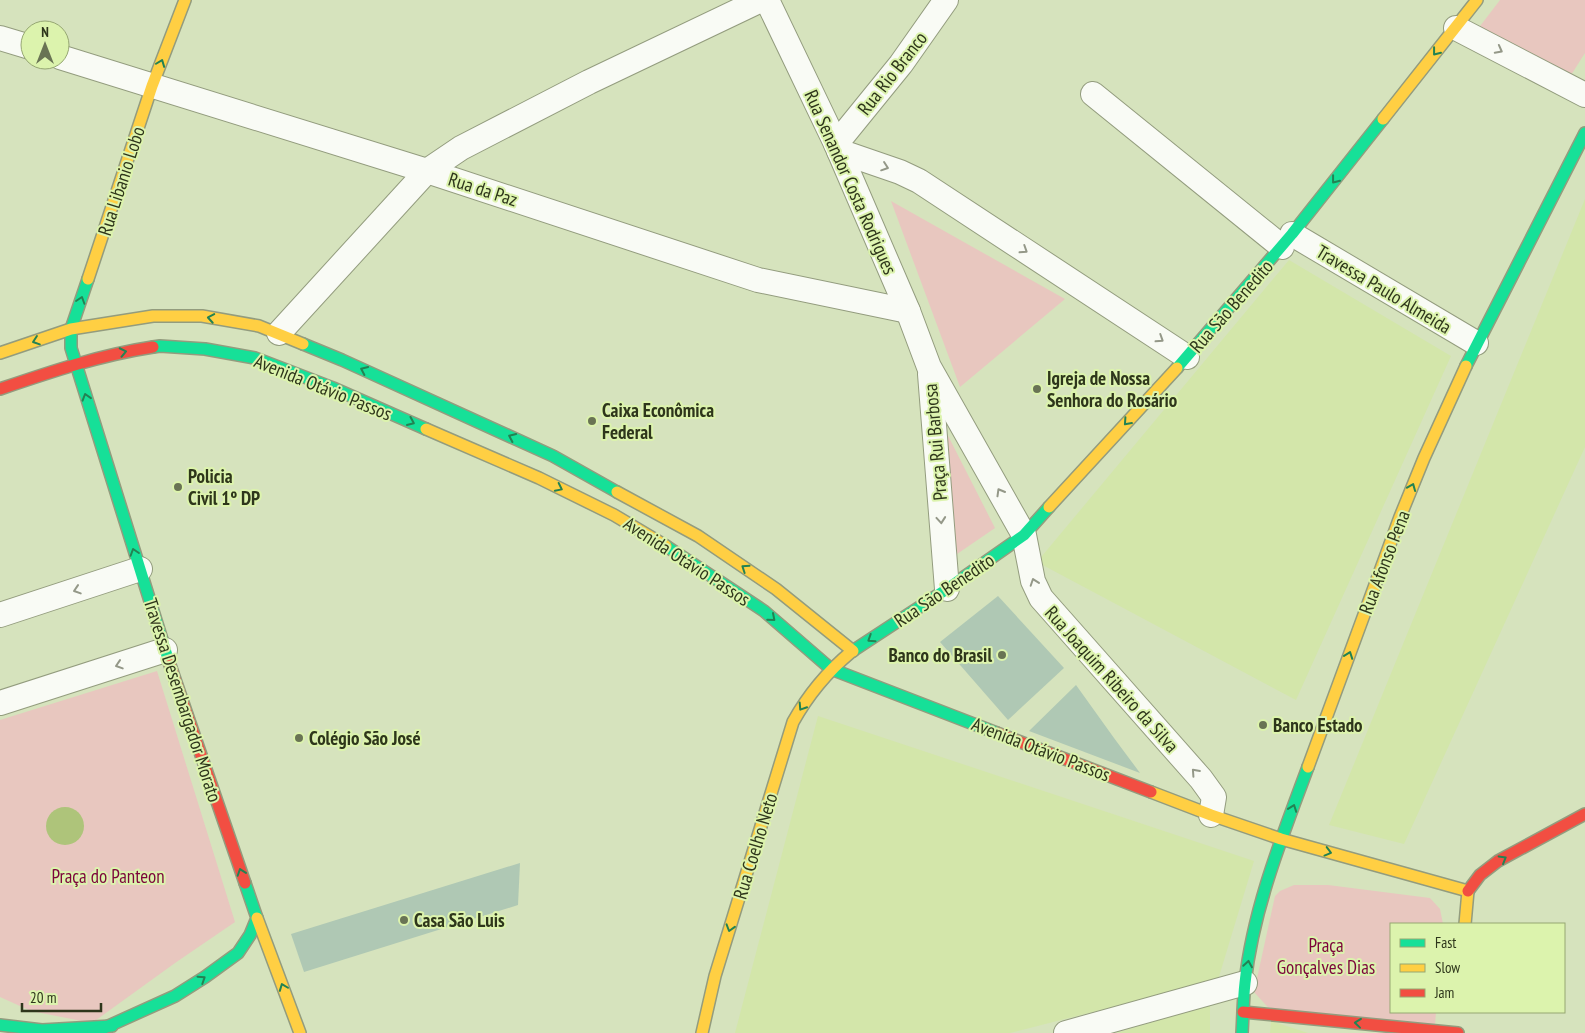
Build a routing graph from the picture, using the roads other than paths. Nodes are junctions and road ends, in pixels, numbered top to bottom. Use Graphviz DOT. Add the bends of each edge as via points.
graph roads {
  1 [pos="185,0"];
  2 [pos="761,0"];
  3 [pos="767,0"];
  4 [pos="946,0"];
  5 [pos="1477,0"];
  6 [pos="1456,28"];
  7 [pos="0,38"];
  8 [pos="20,45"];
  9 [pos="70,60"];
  10 [pos="152,86"];
  11 [pos="1093,94"];
  12 [pos="1585,96"];
  13 [pos="1585,133"];
  14 [pos="837,148"];
  15 [pos="427,170"];
  16 [pos="1287,241"];
  17 [pos="908,311"];
  18 [pos="71,329"];
  19 [pos="279,333"];
  20 [pos="1476,343"];
  21 [pos="0,353"];
  22 [pos="1187,357"];
  23 [pos="75,364"];
  24 [pos="929,367"];
  25 [pos="0,389"];
  26 [pos="1024,535"];
  27 [pos="698,536"];
  28 [pos="685,558"];
  29 [pos="140,569"];
  30 [pos="947,589"];
  31 [pos="0,615"];
  32 [pos="165,650"];
  33 [pos="853,651"];
  34 [pos="832,669"];
  35 [pos="0,704"];
  36 [pos="1211,814"];
  37 [pos="1585,814"];
  38 [pos="1281,840"];
  39 [pos="1468,891"];
  40 [pos="257,918"];
  41 [pos="1465,923"];
  42 [pos="1245,983"];
  43 [pos="1243,1012"];
  44 [pos="1456,1019"];
  45 [pos="0,1025"];
  46 [pos="112,1026"];
  47 [pos="93,1033"];
  48 [pos="300,1033"];
  49 [pos="702,1033"];
  50 [pos="1066,1033"];
  51 [pos="1242,1033"];
  52 [pos="1456,1033"];
  10 -- 1 [label="main road, Rua Libanio Lobo, one-way"];
  2 -- 15 [label="street" via="580,86 461,148"];
  3 -- 14 [label="street, Rua Senandor Costa Rodrigues"];
  4 -- 14 [label="street, Rua Rio Branco"];
  5 -- 6 [label="main road, Rua São Benedito"];
  6 -- 12 [label="street, one-way"];
  6 -- 16 [label="main road, Rua São Benedito, one-way"];
  7 -- 8 [label="street"];
  9 -- 10 [label="street, Rua da Paz"];
  10 -- 15 [label="street, Rua da Paz"];
  18 -- 10 [label="main road, Rua Libanio Lobo, one-way"];
  11 -- 16 [label="street, Travessa Paulo Almeida"];
  13 -- 20 [label="main road, Rua Afonso Pena"];
  14 -- 17 [label="street, Rua Senandor Costa Rodrigues"];
  14 -- 22 [label="street, one-way" via="919,181"];
  15 -- 17 [label="street, Rua da Paz" via="758,280"];
  15 -- 19 [label="street"];
  16 -- 20 [label="street, Travessa Paulo Almeida"];
  16 -- 22 [label="main road, Rua São Benedito"];
  17 -- 24 [label="street, Rua Senandor Costa Rodrigues"];
  19 -- 18 [label="main road, Avenida Otávio Passos, one-way" via="259,326 202,316 153,316"];
  18 -- 21 [label="main road, Avenida Otávio Passos, one-way"];
  18 -- 23 [label="main road, Rua Libanio Lobo"];
  27 -- 19 [label="main road, Avenida Otávio Passos, one-way" via="553,456"];
  38 -- 20 [label="main road, Rua Afonso Pena, one-way" via="1400,517"];
  22 -- 26 [label="main road, Rua São Benedito, one-way"];
  23 -- 25 [label="main road, Avenida Otávio Passos"];
  23 -- 28 [label="main road, Avenida Otávio Passos, one-way" via="160,346 205,349 255,358 333,388 540,478 614,515"];
  29 -- 23 [label="main road, Travessa Desembargador Morato, one-way"];
  26 -- 24 [label="street, Praça Rui Barbosa, one-way"];
  24 -- 30 [label="street, Praça Rui Barbosa, one-way"];
  26 -- 30 [label="main road, Rua São Benedito"];
  36 -- 26 [label="street, Rua Joaquim Ribeiro da Silva, one-way" via="1214,798 1201,779 1041,598 1033,581"];
  27 -- 28 [label="street"];
  33 -- 27 [label="main road, Avenida Otávio Passos, one-way" via="776,589"];
  28 -- 34 [label="main road, Avenida Otávio Passos, one-way" via="764,610"];
  29 -- 31 [label="street, one-way"];
  29 -- 32 [label="main road, Travessa Desembargador Morato"];
  30 -- 33 [label="main road, Rua São Benedito, one-way"];
  32 -- 35 [label="street, one-way"];
  40 -- 32 [label="main road, Travessa Desembargador Morato, one-way"];
  33 -- 34 [label="main road, Rua São Benedito"];
  34 -- 36 [label="main road, Avenida Otávio Passos"];
  34 -- 49 [label="main road, Rua Coelho Neto, one-way" via="793,722 715,976"];
  36 -- 38 [label="main road, Avenida Otávio Passos"];
  39 -- 37 [label="main road, one-way" via="1480,875 1498,861"];
  38 -- 39 [label="main road, Avenida Otávio Passos, one-way"];
  42 -- 38 [label="main road, Rua Afonso Pena, one-way" via="1261,903"];
  39 -- 41 [label="main road"];
  46 -- 40 [label="main road, one-way" via="174,996 218,968 238,953"];
  48 -- 40 [label="main road, Travessa Desembargador Morato, one-way"];
  42 -- 43 [label="main road, Rua Afonso Pena"];
  42 -- 50 [label="street"];
  43 -- 51 [label="main road, Rua Afonso Pena"];
  52 -- 43 [label="main road, one-way"];
  44 -- 52 [label="main road"];
  45 -- 46 [label="main road" via="39,1032"];
  46 -- 47 [label="main road"];
}
